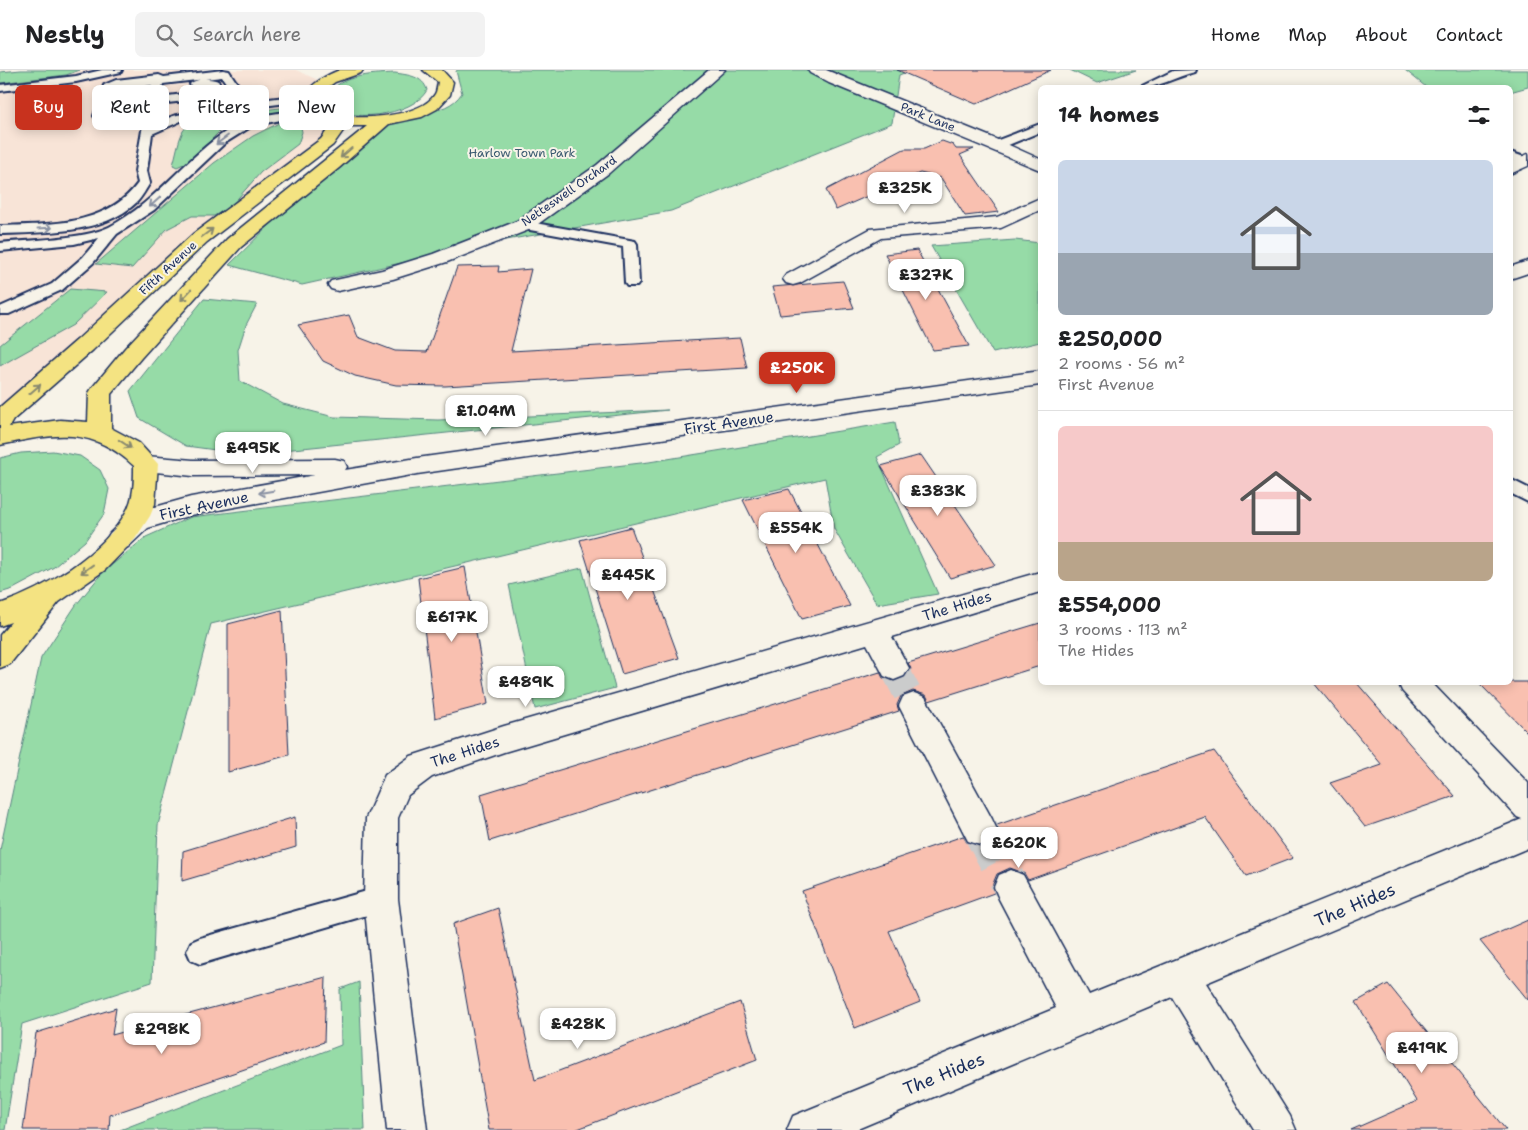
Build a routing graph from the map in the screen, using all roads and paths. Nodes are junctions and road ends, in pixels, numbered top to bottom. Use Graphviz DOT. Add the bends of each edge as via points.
graph roads {
  1 [pos="86,70"];
  2 [pos="117,70"];
  3 [pos="718,70"];
  4 [pos="815,70"];
  5 [pos="1190,70"];
  6 [pos="345,71"];
  7 [pos="436,71"];
  8 [pos="36,84"];
  9 [pos="112,85"];
  10 [pos="125,85"];
  11 [pos="181,85"];
  12 [pos="233,85"];
  13 [pos="319,85"];
  14 [pos="1150,85"];
  15 [pos="0,88"];
  16 [pos="279,117"];
  17 [pos="179,118"];
  18 [pos="354,120"];
  19 [pos="383,121"];
  20 [pos="1038,129"];
  21 [pos="336,130"];
  22 [pos="146,132"];
  23 [pos="997,145"];
  24 [pos="1038,164"];
  25 [pos="191,169"];
  26 [pos="152,175"];
  27 [pos="1038,204"];
  28 [pos="90,221"];
  29 [pos="524,225"];
  30 [pos="0,230"];
  31 [pos="112,231"];
  32 [pos="74,240"];
  33 [pos="0,247"];
  34 [pos="88,260"];
  35 [pos="1528,268"];
  36 [pos="1513,272"];
  37 [pos="793,279"];
  38 [pos="632,283"];
  39 [pos="338,285"];
  40 [pos="4,311"];
  41 [pos="1038,378"];
  42 [pos="0,423"];
  43 [pos="100,432"];
  44 [pos="0,437"];
  45 [pos="146,464"];
  46 [pos="417,466"];
  47 [pos="1513,487"];
  48 [pos="1528,496"];
  49 [pos="117,542"];
  50 [pos="1038,583"];
  51 [pos="53,591"];
  52 [pos="0,615"];
  53 [pos="874,631"];
  54 [pos="0,656"];
  55 [pos="894,668"];
  56 [pos="1415,685"];
  57 [pos="914,706"];
  58 [pos="1528,806"];
  59 [pos="980,830"];
  60 [pos="1528,832"];
  61 [pos="1011,887"];
  62 [pos="382,899"];
  63 [pos="200,951"];
  64 [pos="1181,977"];
  65 [pos="1081,1017"];
  66 [pos="407,1130"];
  67 [pos="807,1130"];
  68 [pos="1276,1130"];
  1 -- 8 [label="lane"];
  2 -- 8 [label="lane"];
  3 -- 29 [label="street, Netteswell Orchard" via="603,168"];
  4 -- 23 [label="street, Park Lane"];
  5 -- 14 [label="lane"];
  6 -- 13 [label="main road"];
  7 -- 19 [label="main road" via="446,82 446,91 439,100 413,114"];
  8 -- 15 [label="lane"];
  9 -- 10 [label="lane"];
  11 -- 12 [label="lane" via="225,73"];
  16 -- 25 [label="lane, one-way" via="248,123 221,140"];
  17 -- 22 [label="lane"];
  18 -- 19 [label="main road"];
  19 -- 43 [label="main road, Fifth Avenue, one-way" via="234,243 133,353 100,393"];
  20 -- 23 [label="lane"];
  42 -- 21 [label="main road, Fifth Avenue, one-way" via="200,238 327,142"];
  22 -- 26 [label="lane"];
  23 -- 24 [label="street, Park Lane"];
  25 -- 26 [label="lane" via="168,178"];
  25 -- 31 [label="lane, one-way" via="150,207"];
  26 -- 28 [label="lane" via="135,198 115,212"];
  27 -- 37 [label="street" via="1001,222 877,233"];
  30 -- 28 [label="lane, one-way" via="56,227"];
  28 -- 32 [label="lane"];
  29 -- 38 [label="lane" via="630,244"];
  29 -- 39 [label="street, Netteswell Orchard" via="440,258 386,275"];
  31 -- 32 [label="lane"];
  31 -- 34 [label="lane"];
  32 -- 33 [label="lane"];
  32 -- 34 [label="lane"];
  34 -- 40 [label="lane" via="57,287"];
  35 -- 36 [label="street"];
  41 -- 46 [label="street, First Avenue"];
  43 -- 44 [label="main road" via="75,428 38,429"];
  43 -- 45 [label="main road, one-way" via="122,441"];
  45 -- 46 [label="street, First Avenue" via="193,468"];
  45 -- 49 [label="main road" via="146,487 137,516"];
  46 -- 49 [label="street, First Avenue, one-way" via="191,506 140,521"];
  47 -- 48 [label="lane"];
  49 -- 51 [label="main road, one-way" via="89,568"];
  50 -- 53 [label="street, The Hides"];
  51 -- 52 [label="main road"];
  51 -- 54 [label="main road"];
  53 -- 55 [label="street"];
  53 -- 62 [label="street, The Hides" via="583,715 422,766 396,785 382,818"];
  56 -- 58 [label="street"];
  57 -- 59 [label="street"];
  60 -- 64 [label="street, The Hides"];
  61 -- 65 [label="street"];
  62 -- 63 [label="lane"];
  62 -- 66 [label="street, The Hides"];
  64 -- 65 [label="street, The Hides"];
  64 -- 68 [label="street"];
  65 -- 67 [label="street, The Hides"];
}
